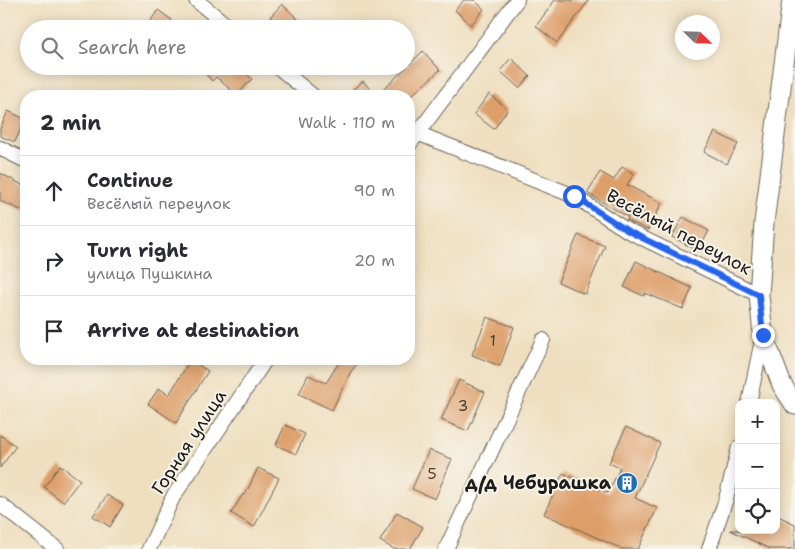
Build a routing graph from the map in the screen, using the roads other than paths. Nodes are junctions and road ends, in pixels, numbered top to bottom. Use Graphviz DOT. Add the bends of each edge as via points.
graph roads {
  1 [pos="196,0"];
  2 [pos="517,0"];
  3 [pos="792,0"];
  4 [pos="220,20"];
  5 [pos="288,75"];
  6 [pos="306,90"];
  7 [pos="417,133"];
  8 [pos="415,136"];
  9 [pos="0,148"];
  10 [pos="20,158"];
  11 [pos="759,295"];
  12 [pos="763,335"];
  13 [pos="542,340"];
  14 [pos="262,365"];
  15 [pos="750,399"];
  16 [pos="795,405"];
  17 [pos="735,463"];
  18 [pos="0,504"];
  19 [pos="57,549"];
  20 [pos="149,549"];
  21 [pos="446,549"];
  22 [pos="709,549"];
  1 -- 4 [label="street"];
  2 -- 7 [label="street"];
  3 -- 11 [label="main road" via="764,224"];
  5 -- 6 [label="street"];
  7 -- 8 [label="street"];
  7 -- 11 [label="street, Весёлый переулок" via="574,196 628,231"];
  9 -- 10 [label="street"];
  11 -- 12 [label="main road"];
  12 -- 15 [label="street"];
  12 -- 16 [label="main road" via="782,385"];
  13 -- 21 [label="street"];
  14 -- 20 [label="street, Горная улица" via="173,497"];
  17 -- 22 [label="street"];
  18 -- 19 [label="street"];
}
